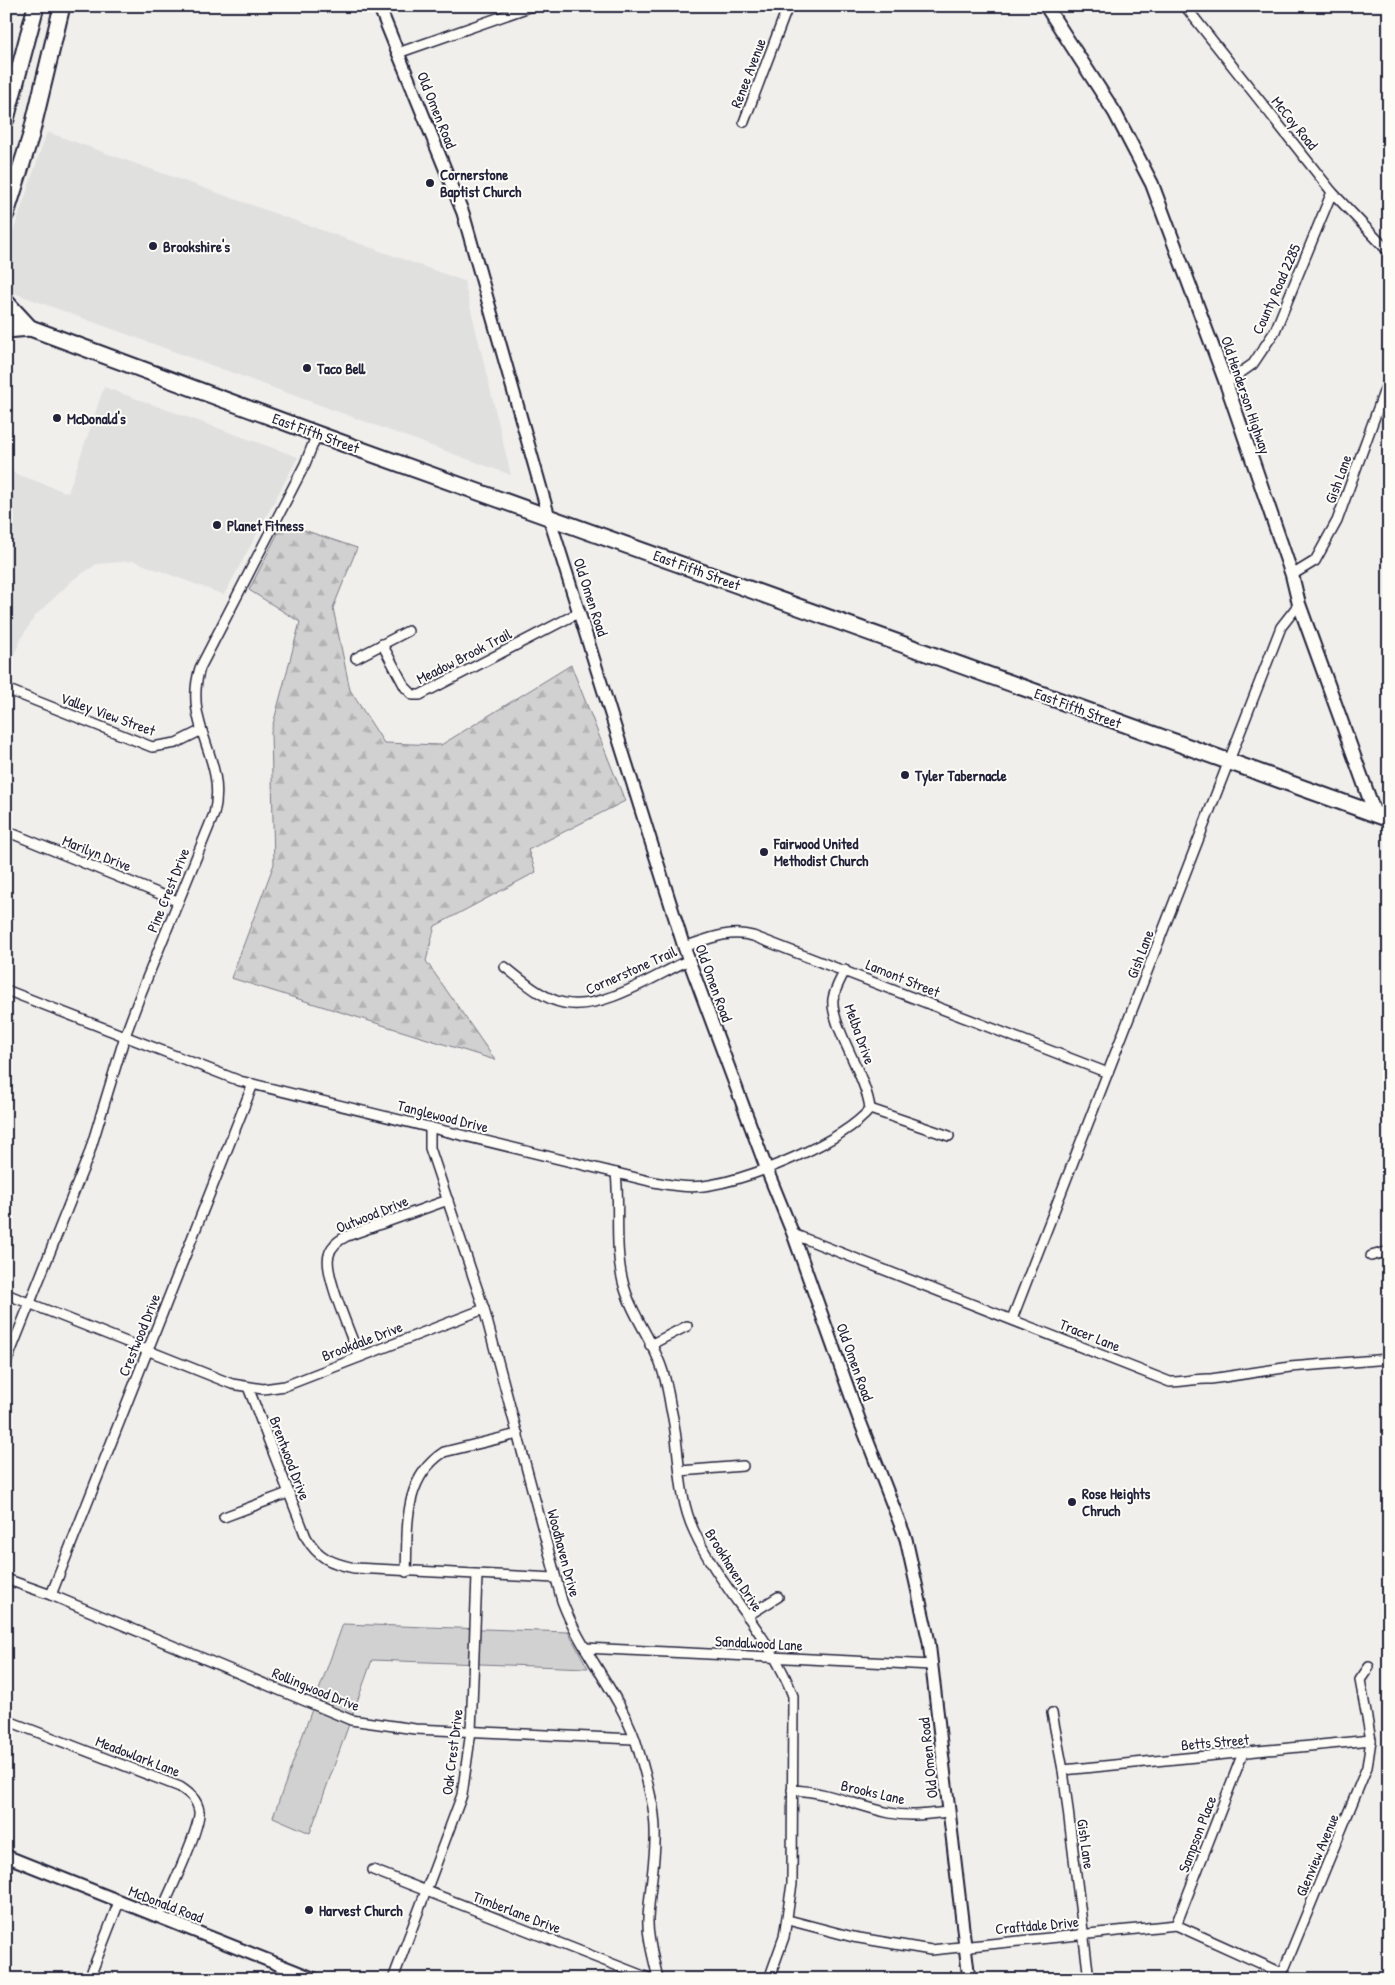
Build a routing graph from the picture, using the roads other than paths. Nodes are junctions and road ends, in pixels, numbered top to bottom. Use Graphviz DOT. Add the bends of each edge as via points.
graph roads {
  1 [pos="36,6"];
  2 [pos="62,6"];
  3 [pos="379,6"];
  4 [pos="532,6"];
  5 [pos="788,6"];
  6 [pos="1046,6"];
  7 [pos="1185,6"];
  8 [pos="398,53"];
  9 [pos="6,119"];
  10 [pos="744,122"];
  11 [pos="1332,192"];
  12 [pos="6,214"];
  13 [pos="1389,252"];
  14 [pos="6,302"];
  15 [pos="6,319"];
  16 [pos="30,328"];
  17 [pos="6,330"];
  18 [pos="1389,378"];
  19 [pos="1226,384"];
  20 [pos="317,434"];
  21 [pos="549,517"];
  22 [pos="1292,575"];
  23 [pos="1300,604"];
  24 [pos="580,612"];
  25 [pos="408,631"];
  26 [pos="382,644"];
  27 [pos="356,658"];
  28 [pos="6,689"];
  29 [pos="200,731"];
  30 [pos="1229,762"];
  31 [pos="1382,816"];
  32 [pos="6,831"];
  33 [pos="177,901"];
  34 [pos="684,947"];
  35 [pos="689,960"];
  36 [pos="505,967"];
  37 [pos="845,970"];
  38 [pos="6,990"];
  39 [pos="125,1036"];
  40 [pos="1108,1074"];
  41 [pos="253,1084"];
  42 [pos="870,1109"];
  43 [pos="430,1127"];
  44 [pos="949,1136"];
  45 [pos="767,1170"];
  46 [pos="616,1173"];
  47 [pos="448,1200"];
  48 [pos="793,1234"];
  49 [pos="1389,1251"];
  50 [pos="1371,1256"];
  51 [pos="6,1294"];
  52 [pos="30,1304"];
  53 [pos="484,1309"];
  54 [pos="1012,1319"];
  55 [pos="687,1326"];
  56 [pos="650,1345"];
  57 [pos="148,1350"];
  58 [pos="359,1357"];
  59 [pos="1389,1359"];
  60 [pos="6,1363"];
  61 [pos="248,1387"];
  62 [pos="518,1434"];
  63 [pos="743,1466"];
  64 [pos="680,1471"];
  65 [pos="288,1492"];
  66 [pos="224,1517"];
  67 [pos="406,1572"];
  68 [pos="477,1576"];
  69 [pos="555,1578"];
  70 [pos="6,1579"];
  71 [pos="51,1595"];
  72 [pos="778,1597"];
  73 [pos="747,1616"];
  74 [pos="585,1648"];
  75 [pos="775,1657"];
  76 [pos="932,1665"];
  77 [pos="1369,1667"];
  78 [pos="1052,1713"];
  79 [pos="6,1720"];
  80 [pos="471,1731"];
  81 [pos="634,1739"];
  82 [pos="1371,1740"];
  83 [pos="1243,1753"];
  84 [pos="1062,1770"];
  85 [pos="792,1790"];
  86 [pos="948,1812"];
  87 [pos="6,1856"];
  88 [pos="373,1870"];
  89 [pos="426,1891"];
  90 [pos="119,1902"];
  91 [pos="159,1916"];
  92 [pos="788,1920"];
  93 [pos="1176,1925"];
  94 [pos="1084,1935"];
  95 [pos="966,1947"];
  96 [pos="1281,1976"];
  97 [pos="89,1979"];
  98 [pos="314,1979"];
  99 [pos="393,1979"];
  100 [pos="651,1979"];
  101 [pos="658,1979"];
  102 [pos="768,1979"];
  103 [pos="968,1979"];
  104 [pos="1089,1979"];
  1 -- 9 [label="main road"];
  2 -- 12 [label="main road" via="31,135"];
  3 -- 8 [label="street, Old Omen Road"];
  4 -- 8 [label="street"];
  5 -- 10 [label="street, Renee Avenue"];
  6 -- 19 [label="main road, Old Henderson Highway" via="1115,113 1148,176"];
  7 -- 11 [label="street, McCoy Road"];
  8 -- 21 [label="street, Old Omen Road" via="462,213"];
  11 -- 13 [label="street, McCoy Road"];
  11 -- 19 [label="street, County Road 2285" via="1275,331 1253,364"];
  14 -- 16 [label="main road"];
  15 -- 16 [label="main road, East Fifth Street"];
  16 -- 17 [label="main road"];
  16 -- 20 [label="main road, East Fifth Street"];
  18 -- 22 [label="street, Gish Lane" via="1336,521 1315,561"];
  19 -- 22 [label="main road, Old Henderson Highway"];
  20 -- 21 [label="main road, East Fifth Street"];
  20 -- 29 [label="street, Pine Crest Drive" via="305,464 202,662 195,691"];
  21 -- 24 [label="street, Old Omen Road"];
  21 -- 30 [label="main road, East Fifth Street"];
  22 -- 23 [label="main road, Old Henderson Highway"];
  23 -- 30 [label="street, Gish Lane" via="1281,627"];
  23 -- 31 [label="main road, Old Henderson Highway"];
  24 -- 26 [label="street, Meadow Brook Trail" via="420,695 414,695 405,687"];
  24 -- 34 [label="street, Old Omen Road"];
  25 -- 26 [label="street"];
  26 -- 27 [label="street"];
  28 -- 29 [label="street, Valley View Street" via="152,747 176,743"];
  29 -- 33 [label="street, Pine Crest Drive" via="212,759 215,809"];
  30 -- 31 [label="main road, East Fifth Street"];
  30 -- 40 [label="street, Gish Lane"];
  32 -- 33 [label="street, Marilyn Drive"];
  33 -- 39 [label="street, Pine Crest Drive"];
  34 -- 35 [label="street, Old Omen Road"];
  34 -- 37 [label="street, Lamont Street" via="739,932"];
  35 -- 36 [label="street, Cornerstone Trail" via="587,1005 563,1003 546,997"];
  35 -- 45 [label="street, Old Omen Road"];
  37 -- 40 [label="street, Lamont Street"];
  37 -- 42 [label="street, Melba Drive" via="835,990 834,1010 867,1092"];
  38 -- 39 [label="street, Tanglewood Drive"];
  39 -- 41 [label="street, Tanglewood Drive"];
  39 -- 52 [label="street, Pine Crest Drive" via="89,1154"];
  40 -- 54 [label="street, Gish Lane"];
  41 -- 43 [label="street, Tanglewood Drive"];
  41 -- 57 [label="street, Crestwood Drive"];
  42 -- 44 [label="street"];
  42 -- 45 [label="street, Tanglewood Drive" via="856,1124 836,1136"];
  43 -- 46 [label="street, Tanglewood Drive"];
  43 -- 47 [label="street, Woodhaven Drive" via="430,1148"];
  45 -- 46 [label="street, Tanglewood Drive" via="709,1186 680,1186"];
  45 -- 48 [label="street, Old Omen Road"];
  46 -- 56 [label="street, Brookhaven Drive" via="622,1280"];
  47 -- 53 [label="street, Woodhaven Drive"];
  47 -- 58 [label="street, Outwood Drive" via="347,1236 333,1246 329,1254 329,1274"];
  48 -- 54 [label="street, Tracer Lane"];
  48 -- 76 [label="street, Old Omen Road" via="906,1539"];
  49 -- 50 [label="street"];
  51 -- 52 [label="street"];
  52 -- 57 [label="street"];
  52 -- 60 [label="street, Pine Crest Drive"];
  53 -- 58 [label="street, Brookdale Drive"];
  53 -- 62 [label="street, Woodhaven Drive"];
  54 -- 59 [label="street, Tracer Lane" via="1170,1382"];
  55 -- 56 [label="street"];
  56 -- 64 [label="street, Brookhaven Drive" via="663,1371 678,1442"];
  57 -- 61 [label="street" via="219,1379"];
  57 -- 71 [label="street, Crestwood Drive"];
  58 -- 61 [label="street, Brookdale Drive" via="285,1386 263,1390"];
  61 -- 65 [label="street, Brentwood Drive"];
  62 -- 67 [label="street" via="444,1452 434,1459 412,1492"];
  62 -- 69 [label="street, Woodhaven Drive"];
  63 -- 64 [label="street"];
  64 -- 73 [label="street, Brookhaven Drive" via="685,1505 694,1532"];
  65 -- 66 [label="street"];
  65 -- 67 [label="street, Brentwood Drive" via="314,1551 340,1565"];
  67 -- 68 [label="street, Brentwood Drive"];
  68 -- 69 [label="street, Brentwood Drive"];
  68 -- 80 [label="street, Oak Crest Drive"];
  69 -- 74 [label="street, Woodhaven Drive" via="574,1630"];
  70 -- 71 [label="street, Rollingwood Drive"];
  71 -- 80 [label="street, Rollingwood Drive" via="351,1720 388,1727"];
  72 -- 73 [label="street"];
  73 -- 75 [label="street, Brookhaven Drive"];
  74 -- 75 [label="street, Sandalwood Lane"];
  74 -- 81 [label="street, Woodhaven Drive"];
  75 -- 76 [label="street, Sandalwood Lane"];
  75 -- 85 [label="street, Brookhaven Drive" via="793,1696"];
  76 -- 86 [label="street, Old Omen Road"];
  77 -- 82 [label="street, Glenview Avenue" via="1360,1680"];
  78 -- 84 [label="street, Gish Lane"];
  79 -- 91 [label="street, Meadowlark Lane" via="189,1793 195,1801 199,1820"];
  80 -- 81 [label="street, Rollingwood Drive"];
  80 -- 89 [label="street, Oak Crest Drive" via="462,1795"];
  81 -- 101 [label="street, Woodhaven Drive" via="656,1821 648,1936"];
  82 -- 83 [label="street, Betts Street"];
  82 -- 96 [label="street, Glenview Avenue" via="1359,1791"];
  83 -- 84 [label="street, Betts Street"];
  83 -- 93 [label="street, Sampson Place"];
  84 -- 94 [label="street, Gish Lane"];
  85 -- 86 [label="street, Brooks Lane" via="807,1790 892,1814"];
  85 -- 92 [label="street, Brookhaven Drive" via="792,1884"];
  86 -- 95 [label="street, Old Omen Road"];
  87 -- 90 [label="street, McDonald Road"];
  88 -- 89 [label="street, Timberlane Drive"];
  89 -- 99 [label="street, Oak Crest Drive"];
  89 -- 100 [label="street, Timberlane Drive"];
  90 -- 91 [label="street, McDonald Road"];
  90 -- 97 [label="street"];
  91 -- 98 [label="street, McDonald Road"];
  92 -- 95 [label="street, Craftdale Drive" via="897,1946 931,1950"];
  92 -- 102 [label="street, Brookhaven Drive"];
  93 -- 94 [label="street, Craftdale Drive"];
  93 -- 96 [label="street"];
  94 -- 95 [label="street, Craftdale Drive"];
  94 -- 104 [label="street, Gish Lane"];
  95 -- 103 [label="street, Old Omen Road"];
}
